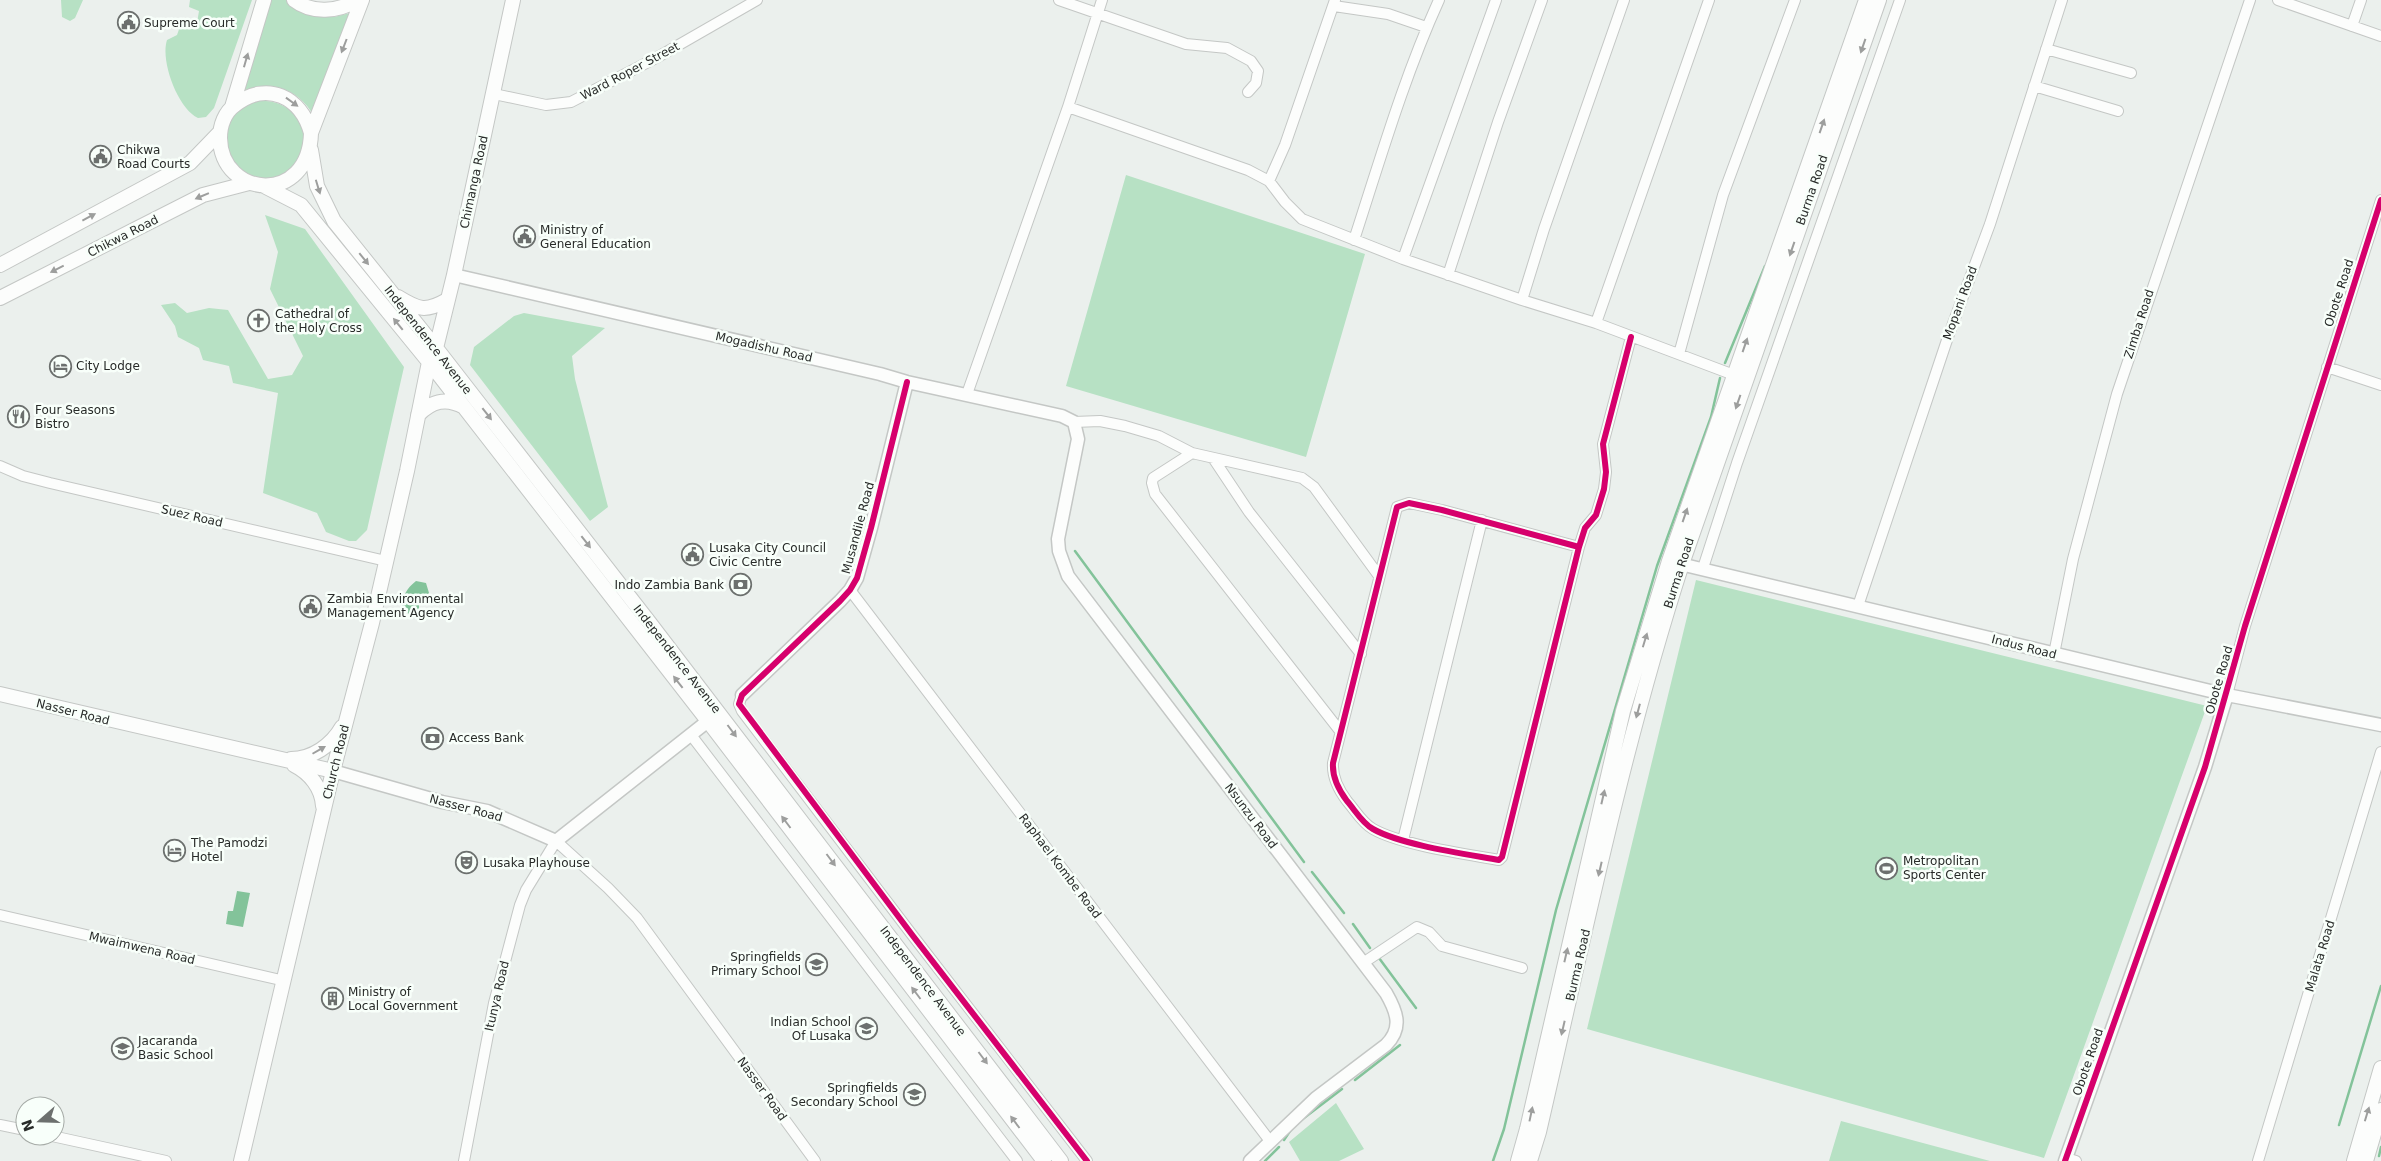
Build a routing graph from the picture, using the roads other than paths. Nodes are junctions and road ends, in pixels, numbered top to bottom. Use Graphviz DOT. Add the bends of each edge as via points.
graph roads {
  1 [pos="264,0"];
  2 [pos="294,0"];
  3 [pos="357,0"];
  4 [pos="362,0"];
  5 [pos="513,0"];
  6 [pos="757,0"];
  7 [pos="1059,0"];
  8 [pos="1102,0"];
  9 [pos="1439,0"];
  10 [pos="1496,0"];
  11 [pos="1542,0"];
  12 [pos="1624,0"];
  13 [pos="1709,0"];
  14 [pos="1795,0"];
  15 [pos="1866,0"];
  16 [pos="1879,0"];
  17 [pos="1900,0"];
  18 [pos="2062,0"];
  19 [pos="2250,0"];
  20 [pos="2278,0"];
  21 [pos="2361,0"];
  22 [pos="1335,3"];
  23 [pos="1097,13"];
  24 [pos="2352,26"];
  25 [pos="1426,27"];
  26 [pos="2381,36"];
  27 [pos="2046,49"];
  28 [pos="2131,73"];
  29 [pos="2034,86"];
  30 [pos="1248,92"];
  31 [pos="494,94"];
  32 [pos="232,107"];
  33 [pos="1068,107"];
  34 [pos="2118,112"];
  35 [pos="220,132"];
  36 [pos="312,133"];
  37 [pos="311,150"];
  38 [pos="1269,181"];
  39 [pos="249,183"];
  40 [pos="264,186"];
  41 [pos="2381,200"];
  42 [pos="1354,240"];
  43 [pos="1403,259"];
  44 [pos="0,264"];
  45 [pos="454,275"];
  46 [pos="1448,275"];
  47 [pos="391,293"];
  48 [pos="0,298"];
  49 [pos="448,300"];
  50 [pos="1522,300"];
  51 [pos="1596,323"];
  52 [pos="1631,338"];
  53 [pos="436,348"];
  54 [pos="1679,354"];
  55 [pos="429,362"];
  56 [pos="2327,367"];
  57 [pos="1734,375"];
  58 [pos="907,382"];
  59 [pos="2381,385"];
  60 [pos="966,394"];
  61 [pos="465,408"];
  62 [pos="418,415"];
  63 [pos="1074,422"];
  64 [pos="1192,453"];
  65 [pos="1213,458"];
  66 [pos="0,466"];
  67 [pos="1482,520"];
  68 [pos="1579,547"];
  69 [pos="386,561"];
  70 [pos="1675,563"];
  71 [pos="1703,568"];
  72 [pos="1379,576"];
  73 [pos="850,590"];
  74 [pos="1858,606"];
  75 [pos="1361,654"];
  76 [pos="2054,654"];
  77 [pos="0,694"];
  78 [pos="742,695"];
  79 [pos="2227,695"];
  80 [pos="347,719"];
  81 [pos="708,721"];
  82 [pos="2381,725"];
  83 [pos="1340,731"];
  84 [pos="691,735"];
  85 [pos="2381,752"];
  86 [pos="277,759"];
  87 [pos="333,771"];
  88 [pos="323,814"];
  89 [pos="1403,840"];
  90 [pos="556,841"];
  91 [pos="0,915"];
  92 [pos="1363,963"];
  93 [pos="1522,968"];
  94 [pos="285,981"];
  95 [pos="2381,1068"];
  96 [pos="2381,1110"];
  97 [pos="0,1125"];
  98 [pos="15,1128"];
  99 [pos="65,1139"];
  100 [pos="1270,1141"];
  101 [pos="2069,1160"];
  102 [pos="166,1161"];
  103 [pos="241,1161"];
  104 [pos="466,1161"];
  105 [pos="816,1161"];
  106 [pos="1017,1161"];
  107 [pos="1044,1161"];
  108 [pos="1061,1161"];
  109 [pos="1087,1161"];
  110 [pos="1250,1161"];
  111 [pos="1518,1161"];
  112 [pos="1530,1161"];
  113 [pos="2258,1161"];
  114 [pos="2354,1161"];
  115 [pos="2366,1161"];
  32 -- 1 [label="main road, one-way"];
  2 -- 3 [label="main road" via="321,10 344,7"];
  4 -- 36 [label="main road, one-way"];
  5 -- 31 [label="main road, Chimanga Road"];
  6 -- 31 [label="street, Ward Roper Street" via="571,102 538,104"];
  7 -- 23 [label="street"];
  8 -- 23 [label="street"];
  9 -- 25 [label="street"];
  10 -- 43 [label="street"];
  11 -- 46 [label="street"];
  12 -- 50 [label="street"];
  13 -- 51 [label="street"];
  14 -- 54 [label="street" via="1723,195"];
  57 -- 15 [label="main road, Burma Road, one-way"];
  16 -- 70 [label="main road, Burma Road, one-way"];
  17 -- 71 [label="street"];
  18 -- 27 [label="street, Mopani Road"];
  19 -- 76 [label="street, Zimba Road" via="2109,420 2073,560"];
  20 -- 24 [label="street"];
  21 -- 24 [label="street"];
  22 -- 25 [label="street" via="1388,14"];
  22 -- 38 [label="street"];
  23 -- 30 [label="street" via="1186,44 1237,51 1258,71 1256,83"];
  23 -- 33 [label="street"];
  24 -- 26 [label="street"];
  25 -- 42 [label="street"];
  27 -- 28 [label="street"];
  27 -- 29 [label="street, Mopani Road"];
  29 -- 34 [label="street"];
  29 -- 74 [label="street, Mopani Road" via="1990,224 1944,346"];
  31 -- 45 [label="main road, Chimanga Road"];
  32 -- 35 [label="main road"];
  32 -- 36 [label="main road, one-way" via="258,93 280,96 298,107"];
  33 -- 38 [label="street" via="1232,163"];
  33 -- 60 [label="street"];
  35 -- 39 [label="main road" via="220,148 226,162"];
  44 -- 35 [label="main road, one-way" via="190,163"];
  36 -- 37 [label="main road"];
  37 -- 40 [label="main road" via="299,172 277,184"];
  37 -- 47 [label="main road, Independence Avenue, one-way" via="317,186 334,221"];
  38 -- 42 [label="street" via="1302,219"];
  39 -- 40 [label="main road"];
  39 -- 48 [label="main road, Chikwa Road, one-way" via="203,195"];
  55 -- 40 [label="main road, Independence Avenue, one-way" via="301,205"];
  41 -- 56 [label="street, Obote Road"];
  42 -- 43 [label="street"];
  43 -- 46 [label="street"];
  45 -- 49 [label="main road, Chimanga Road"];
  45 -- 58 [label="street, Mogadishu Road"];
  46 -- 50 [label="street"];
  47 -- 49 [label="main road" via="423,309"];
  47 -- 53 [label="main road, Independence Avenue"];
  49 -- 53 [label="main road, Chimanga Road"];
  50 -- 51 [label="street"];
  51 -- 52 [label="street"];
  52 -- 54 [label="street"];
  52 -- 68 [label="street" via="1603,444 1604,489 1596,515 1585,528"];
  53 -- 55 [label="main road, Chimanga Road"];
  53 -- 108 [label="main road, Independence Avenue, one-way"];
  54 -- 57 [label="street"];
  55 -- 61 [label="main road, Independence Avenue"];
  55 -- 62 [label="main road, Church Road"];
  56 -- 59 [label="street"];
  56 -- 79 [label="street, Obote Road"];
  70 -- 57 [label="main road, Burma Road, one-way"];
  58 -- 60 [label="street, Mogadishu Road"];
  58 -- 73 [label="street, Musandile Road" via="871,528 857,578"];
  60 -- 63 [label="street, Mogadishu Road" via="1062,416"];
  61 -- 62 [label="main road" via="448,401 438,401"];
  81 -- 61 [label="main road, Independence Avenue, one-way"];
  62 -- 69 [label="main road, Church Road"];
  63 -- 64 [label="street" via="1100,421 1141,430"];
  63 -- 92 [label="street, Nsunzu Road" via="1078,439 1058,539 1068,576"];
  64 -- 65 [label="street"];
  64 -- 83 [label="street" via="1153,478 1155,494"];
  65 -- 72 [label="street" via="1292,474 1309,482"];
  65 -- 75 [label="street" via="1249,512"];
  66 -- 69 [label="street, Suez Road" via="50,483"];
  67 -- 68 [label="street"];
  67 -- 72 [label="street" via="1408,503 1399,505"];
  67 -- 89 [label="street"];
  68 -- 89 [label="street" via="1502,858 1458,853"];
  69 -- 80 [label="main road, Church Road"];
  70 -- 71 [label="street, Indus Road"];
  111 -- 70 [label="main road, Burma Road, one-way" via="1623,711"];
  70 -- 112 [label="main road, Burma Road, one-way"];
  71 -- 74 [label="street, Indus Road"];
  72 -- 75 [label="street"];
  73 -- 78 [label="street, Musandile Road"];
  73 -- 100 [label="street, Raphael Kombe Road"];
  74 -- 76 [label="street, Indus Road"];
  75 -- 83 [label="street"];
  76 -- 79 [label="street, Indus Road"];
  77 -- 86 [label="main road, Nasser Road"];
  78 -- 109 [label="street" via="739,704 742,711"];
  79 -- 82 [label="street, Indus Road"];
  79 -- 101 [label="street, Obote Road"];
  86 -- 80 [label="main road, one-way" via="311,755 326,746"];
  80 -- 87 [label="main road, Church Road"];
  81 -- 84 [label="street"];
  107 -- 81 [label="main road, Independence Avenue, one-way"];
  83 -- 89 [label="street" via="1333,773 1344,797 1372,828"];
  84 -- 90 [label="street"];
  84 -- 106 [label="street"];
  85 -- 113 [label="street, Malata Road"];
  86 -- 87 [label="main road, Nasser Road"];
  86 -- 88 [label="main road" via="296,766 312,778 322,796"];
  87 -- 88 [label="main road, Church Road"];
  87 -- 90 [label="street, Nasser Road" via="442,802 487,811"];
  88 -- 94 [label="main road, Church Road"];
  90 -- 104 [label="street, Itunya Road" via="520,905 494,1002"];
  90 -- 105 [label="street, Nasser Road" via="637,918"];
  91 -- 94 [label="street, Mwaimwena Road"];
  92 -- 93 [label="street" via="1417,927 1429,932 1442,946"];
  92 -- 100 [label="street, Nsunzu Road" via="1395,1008 1398,1018 1395,1034 1386,1045 1316,1098"];
  94 -- 103 [label="main road, Church Road"];
  114 -- 95 [label="main road, one-way"];
  96 -- 115 [label="main road"];
  97 -- 98 [label="street"];
  99 -- 102 [label="street"];
  100 -- 110 [label="street, Nsunzu Road"];
}
